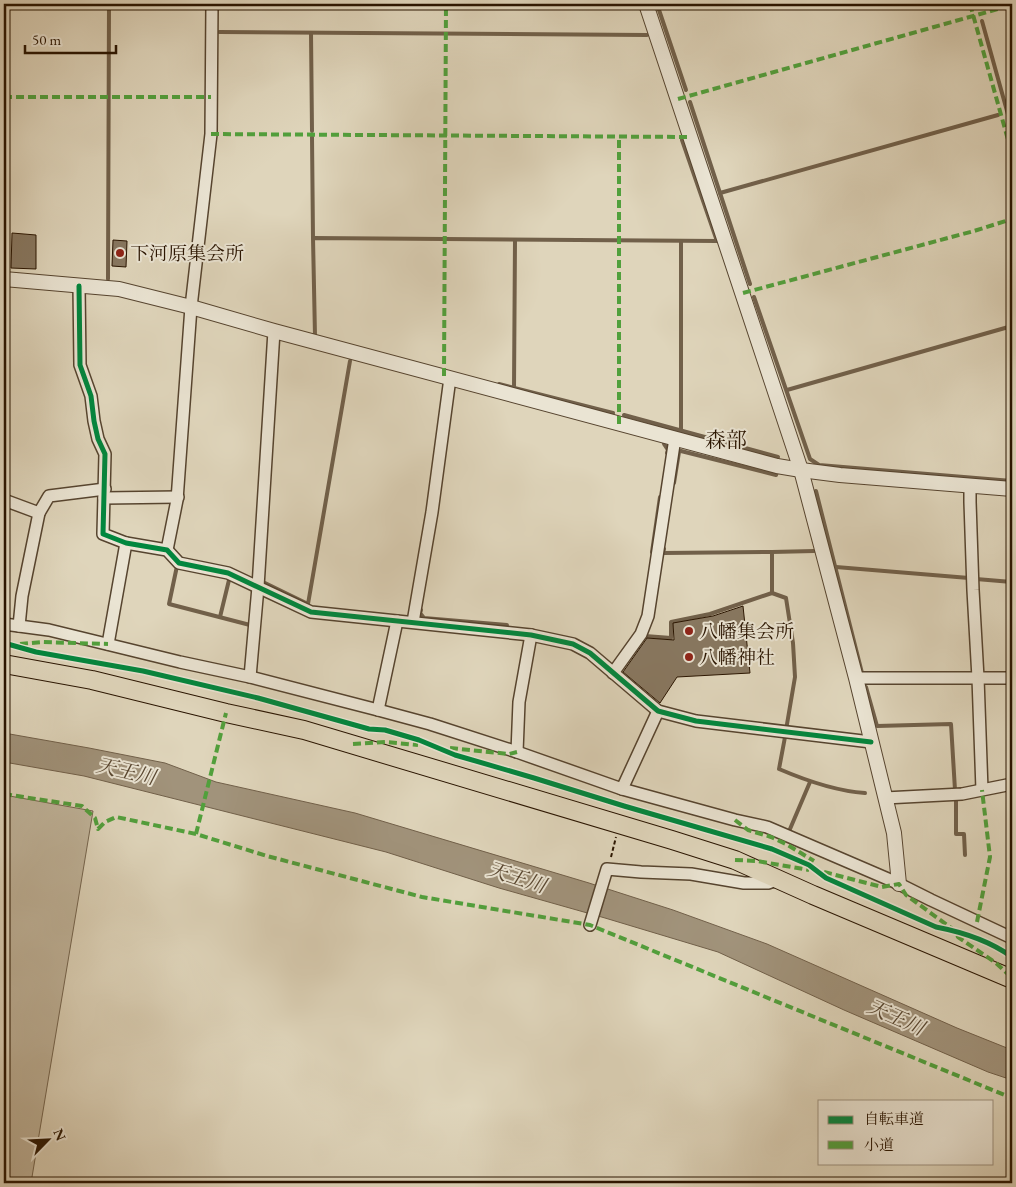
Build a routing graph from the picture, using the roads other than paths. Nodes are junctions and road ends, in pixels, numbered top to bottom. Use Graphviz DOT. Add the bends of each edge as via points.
graph roads {
  1 [pos="212,4"];
  2 [pos="646,4"];
  3 [pos="4,279"];
  4 [pos="79,286"];
  5 [pos="191,307"];
  6 [pos="274,332"];
  7 [pos="450,378"];
  8 [pos="675,438"];
  9 [pos="801,470"];
  10 [pos="970,485"];
  11 [pos="1012,489"];
  12 [pos="105,494"];
  13 [pos="178,497"];
  14 [pos="4,500"];
  15 [pos="39,513"];
  16 [pos="126,543"];
  17 [pos="167,550"];
  18 [pos="258,587"];
  19 [pos="397,621"];
  20 [pos="413,622"];
  21 [pos="4,624"];
  22 [pos="19,626"];
  23 [pos="531,635"];
  24 [pos="108,644"];
  25 [pos="4,664"];
  26 [pos="613,673"];
  27 [pos="250,677"];
  28 [pos="856,678"];
  29 [pos="978,678"];
  30 [pos="1012,678"];
  31 [pos="378,710"];
  32 [pos="658,711"];
  33 [pos="871,742"];
  34 [pos="517,752"];
  35 [pos="1012,784"];
  36 [pos="622,789"];
  37 [pos="982,790"];
  38 [pos="885,798"];
  39 [pos="777,880"];
  40 [pos="899,884"];
  41 [pos="590,925"];
  42 [pos="1012,938"];
  43 [pos="1012,979"];
  1 -- 5 [label="street" via="211,134"];
  2 -- 9 [label="street"];
  3 -- 4 [label="street"];
  4 -- 5 [label="street" via="119,289"];
  4 -- 12 [label="street" via="80,365 91,396 98,439 105,454"];
  5 -- 6 [label="street"];
  5 -- 13 [label="street"];
  6 -- 7 [label="street"];
  6 -- 18 [label="street"];
  7 -- 8 [label="street"];
  7 -- 20 [label="street"];
  8 -- 9 [label="street"];
  8 -- 26 [label="street" via="648,616 641,634"];
  9 -- 10 [label="street"];
  9 -- 28 [label="street"];
  10 -- 11 [label="street"];
  10 -- 29 [label="street"];
  12 -- 13 [label="street"];
  12 -- 15 [label="street" via="49,496"];
  12 -- 16 [label="street" via="103,534"];
  13 -- 17 [label="street"];
  14 -- 15 [label="street"];
  15 -- 22 [label="street"];
  16 -- 17 [label="street"];
  16 -- 24 [label="street"];
  17 -- 18 [label="street" via="179,563 228,573"];
  18 -- 19 [label="street" via="311,612"];
  18 -- 27 [label="street"];
  19 -- 20 [label="street"];
  19 -- 31 [label="street"];
  20 -- 23 [label="street"];
  21 -- 22 [label="street"];
  22 -- 24 [label="street"];
  23 -- 26 [label="street" via="573,644 590,653"];
  23 -- 34 [label="street" via="519,702"];
  24 -- 27 [label="street"];
  25 -- 39 [label="main road" via="92,680 304,730 735,860"];
  26 -- 32 [label="street"];
  27 -- 31 [label="street"];
  28 -- 29 [label="street"];
  28 -- 33 [label="street"];
  29 -- 30 [label="street"];
  29 -- 37 [label="street"];
  31 -- 34 [label="street"];
  32 -- 33 [label="street" via="696,721"];
  32 -- 36 [label="street"];
  33 -- 38 [label="street"];
  34 -- 36 [label="street"];
  35 -- 37 [label="street"];
  36 -- 40 [label="street" via="767,827"];
  37 -- 38 [label="street"];
  38 -- 40 [label="street" via="894,833"];
  39 -- 41 [label="street" via="744,883 691,874 607,869"];
  39 -- 43 [label="main road"];
  40 -- 42 [label="street"];
}
